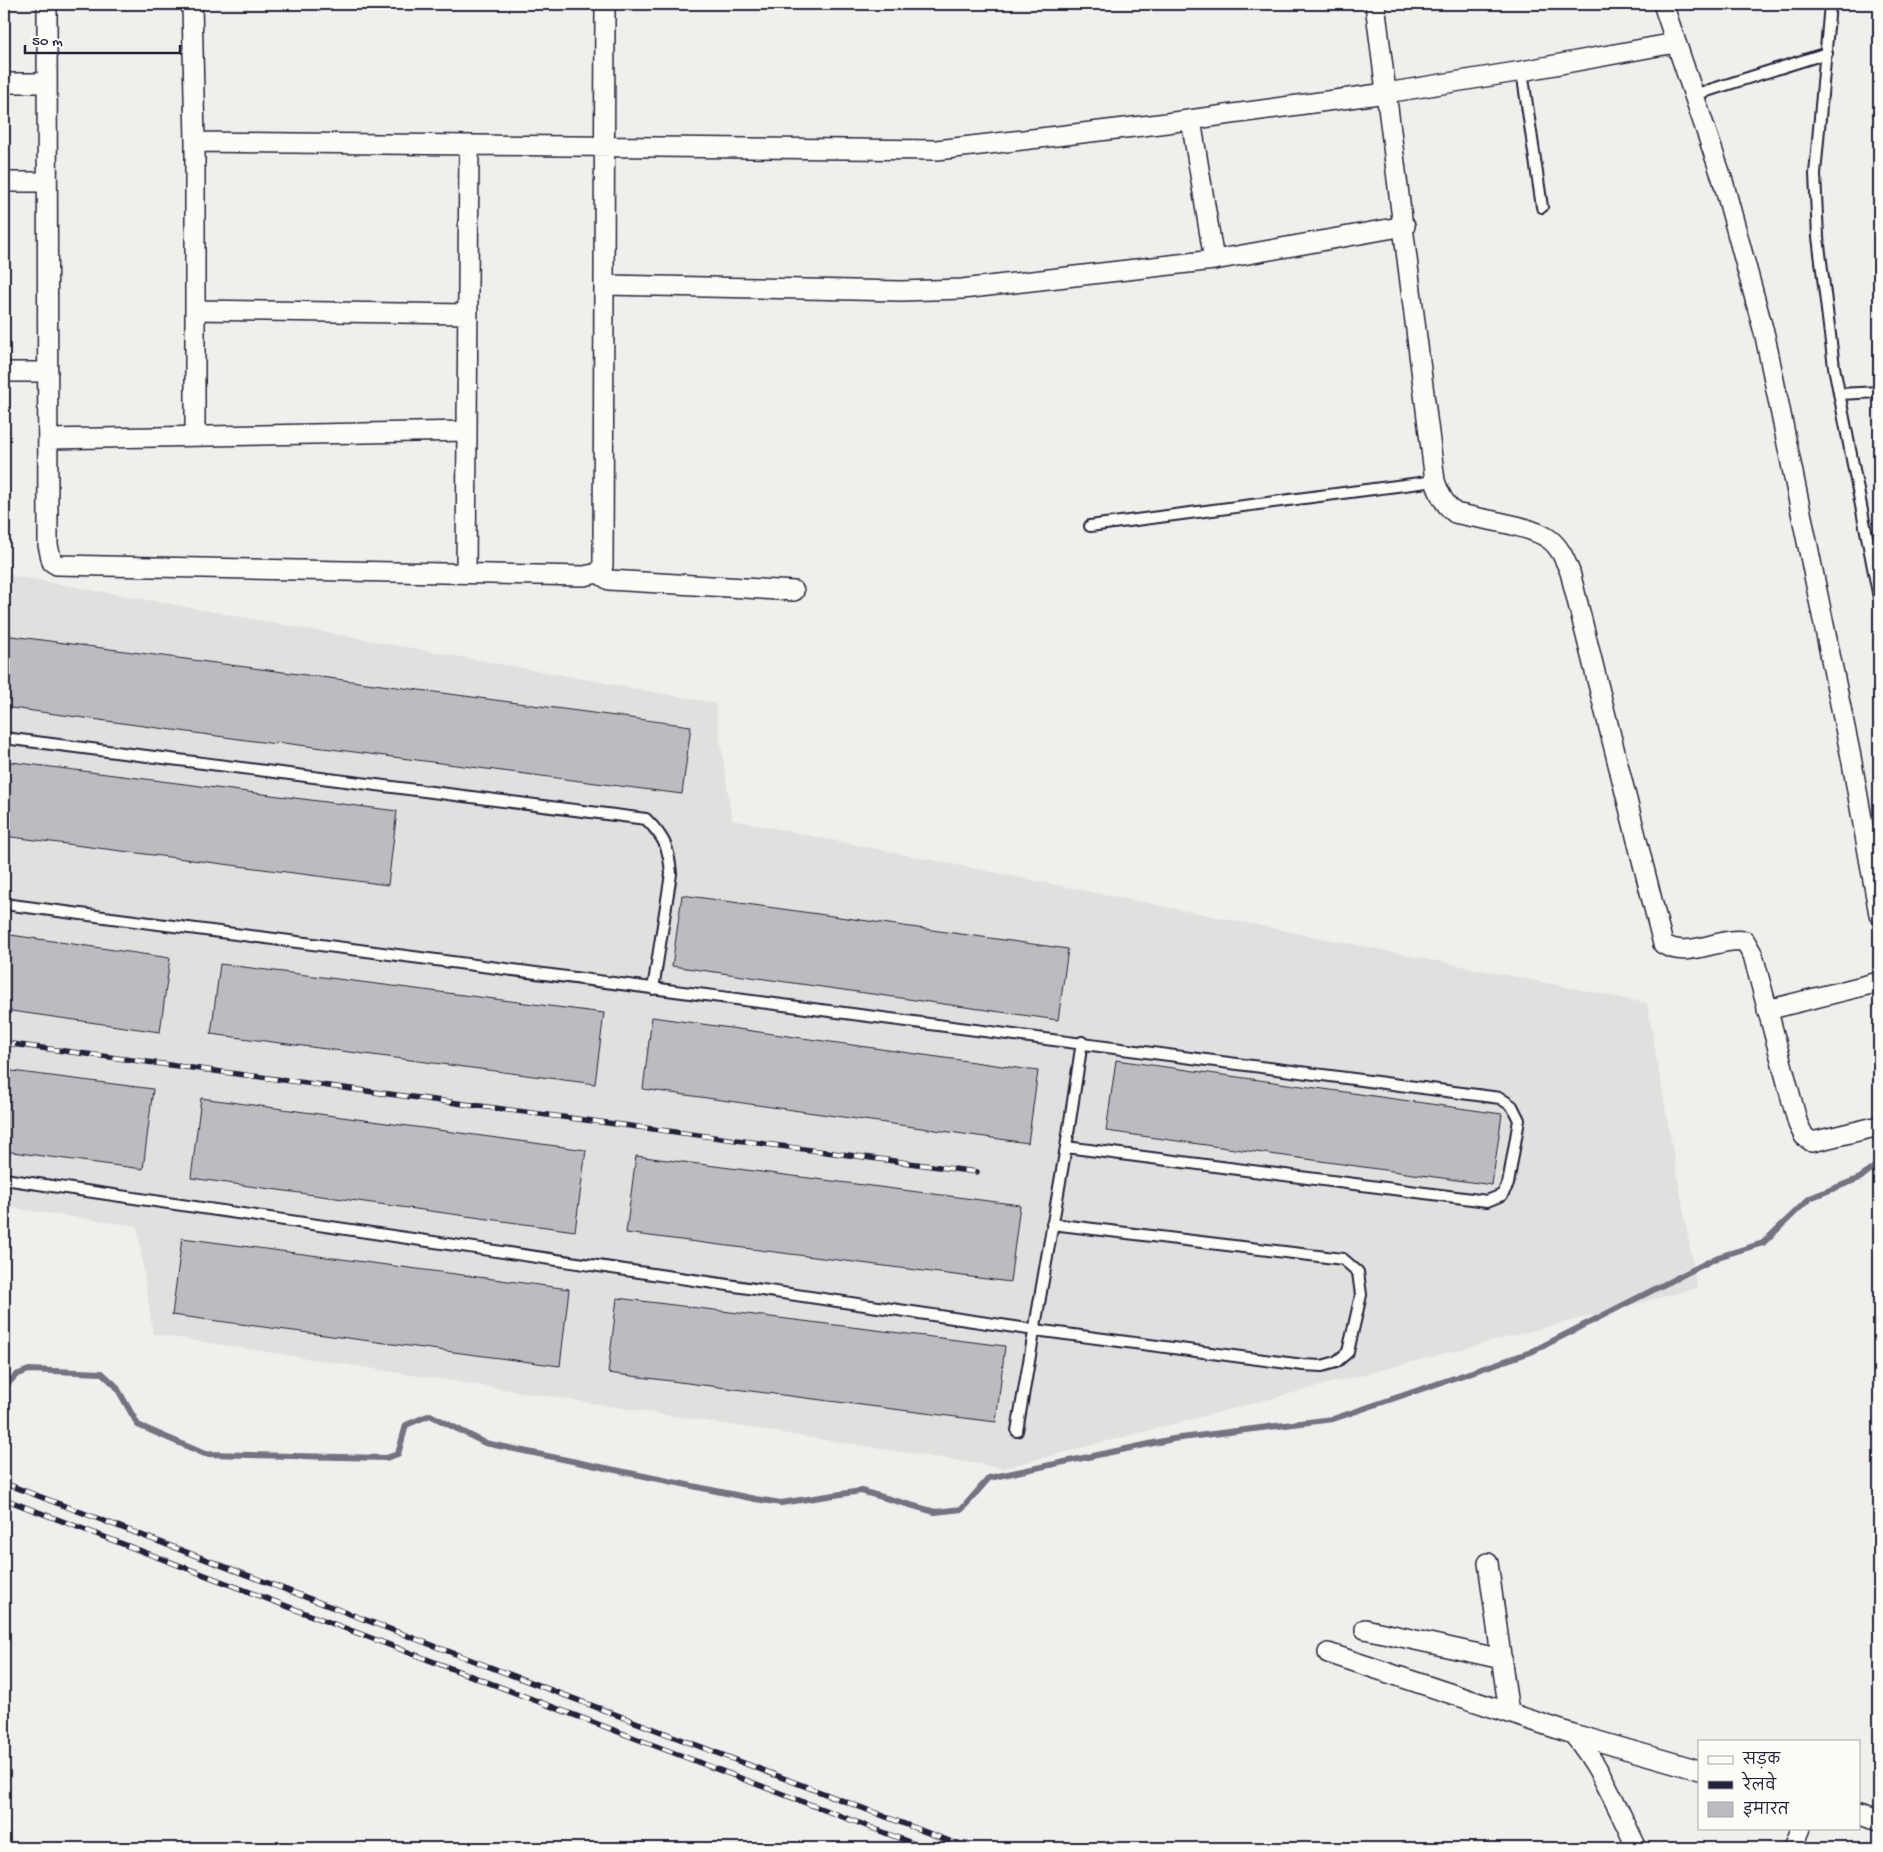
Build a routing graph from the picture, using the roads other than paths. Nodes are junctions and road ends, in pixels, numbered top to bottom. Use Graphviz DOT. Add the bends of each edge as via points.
graph roads {
  1 [pos="47,4"];
  2 [pos="192,4"];
  3 [pos="604,4"];
  4 [pos="1375,4"];
  5 [pos="1663,4"];
  6 [pos="1830,4"];
  7 [pos="1675,44"];
  8 [pos="1827,53"];
  9 [pos="1522,71"];
  10 [pos="4,83"];
  11 [pos="47,83"];
  12 [pos="1386,92"];
  13 [pos="1694,95"];
  14 [pos="1191,120"];
  15 [pos="195,142"];
  16 [pos="469,145"];
  17 [pos="604,146"];
  18 [pos="4,182"];
  19 [pos="47,182"];
  20 [pos="1542,207"];
  21 [pos="1404,226"];
  22 [pos="1214,260"];
  23 [pos="604,285"];
  24 [pos="194,310"];
  25 [pos="468,314"];
  26 [pos="4,372"];
  27 [pos="48,372"];
  28 [pos="1879,392"];
  29 [pos="1839,394"];
  30 [pos="467,431"];
  31 [pos="195,436"];
  32 [pos="48,439"];
  33 [pos="1435,482"];
  34 [pos="1090,526"];
  35 [pos="466,573"];
  36 [pos="598,573"];
  37 [pos="794,591"];
  38 [pos="1879,598"];
  39 [pos="4,738"];
  40 [pos="4,904"];
  41 [pos="1879,914"];
  42 [pos="1879,982"];
  43 [pos="653,989"];
  44 [pos="1768,1010"];
  45 [pos="1082,1042"];
  46 [pos="1879,1126"];
  47 [pos="1066,1147"];
  48 [pos="4,1179"];
  49 [pos="1052,1224"];
  50 [pos="1034,1330"];
  51 [pos="1017,1431"];
  52 [pos="1488,1563"];
  53 [pos="1365,1629"];
  54 [pos="1328,1653"];
  55 [pos="1502,1659"];
  56 [pos="1509,1713"];
  57 [pos="1573,1734"];
  58 [pos="1698,1770"];
  59 [pos="1860,1815"];
  60 [pos="1879,1821"];
  61 [pos="1801,1830"];
  62 [pos="1637,1848"];
  63 [pos="1793,1848"];
  1 -- 11 [label="street"];
  2 -- 15 [label="street"];
  3 -- 17 [label="street"];
  4 -- 12 [label="street"];
  5 -- 7 [label="street"];
  6 -- 8 [label="lane"];
  7 -- 9 [label="street"];
  7 -- 13 [label="street"];
  8 -- 13 [label="lane"];
  8 -- 29 [label="lane" via="1815,174 1818,237"];
  9 -- 12 [label="street"];
  9 -- 20 [label="lane"];
  10 -- 11 [label="street"];
  11 -- 19 [label="street"];
  12 -- 14 [label="street"];
  12 -- 21 [label="street"];
  13 -- 41 [label="street" via="1726,190 1765,336 1849,748"];
  14 -- 17 [label="street" via="937,150"];
  14 -- 22 [label="street"];
  15 -- 16 [label="street"];
  15 -- 24 [label="street"];
  16 -- 17 [label="street"];
  16 -- 25 [label="street"];
  17 -- 23 [label="street"];
  18 -- 19 [label="street"];
  19 -- 27 [label="street"];
  21 -- 22 [label="street"];
  21 -- 33 [label="street"];
  22 -- 23 [label="street" via="962,289 901,291"];
  23 -- 36 [label="street" via="603,566"];
  24 -- 25 [label="street"];
  24 -- 31 [label="street"];
  25 -- 30 [label="street"];
  26 -- 27 [label="street"];
  27 -- 32 [label="street"];
  28 -- 29 [label="lane"];
  29 -- 38 [label="lane"];
  30 -- 31 [label="street"];
  30 -- 35 [label="street"];
  31 -- 32 [label="street"];
  32 -- 35 [label="street" via="48,545 52,562 57,565"];
  33 -- 34 [label="lane"];
  33 -- 44 [label="street" via="1446,506 1455,513 1538,533 1551,540 1561,553 1570,572 1663,944 1671,950 1684,951 1733,940 1745,942 1753,955"];
  35 -- 36 [label="street" via="584,576"];
  36 -- 37 [label="street" via="609,580"];
  39 -- 43 [label="lane" via="646,820 664,838 671,874"];
  40 -- 43 [label="lane"];
  42 -- 44 [label="street"];
  43 -- 45 [label="lane"];
  44 -- 46 [label="street" via="1804,1136 1812,1142"];
  45 -- 47 [label="lane"];
  45 -- 47 [label="lane" via="1500,1098 1512,1106 1518,1120 1508,1184 1502,1195 1487,1201"];
  47 -- 49 [label="lane"];
  48 -- 50 [label="lane"];
  49 -- 50 [label="lane"];
  49 -- 50 [label="lane" via="1343,1259 1358,1272 1361,1295 1348,1352 1336,1362 1322,1366"];
  50 -- 51 [label="lane"];
  52 -- 55 [label="street"];
  53 -- 55 [label="street"];
  54 -- 56 [label="street"];
  55 -- 56 [label="street"];
  56 -- 57 [label="street"];
  57 -- 58 [label="street"];
  57 -- 62 [label="street" via="1590,1754"];
  59 -- 60 [label="street"];
  61 -- 63 [label="street"];
}
